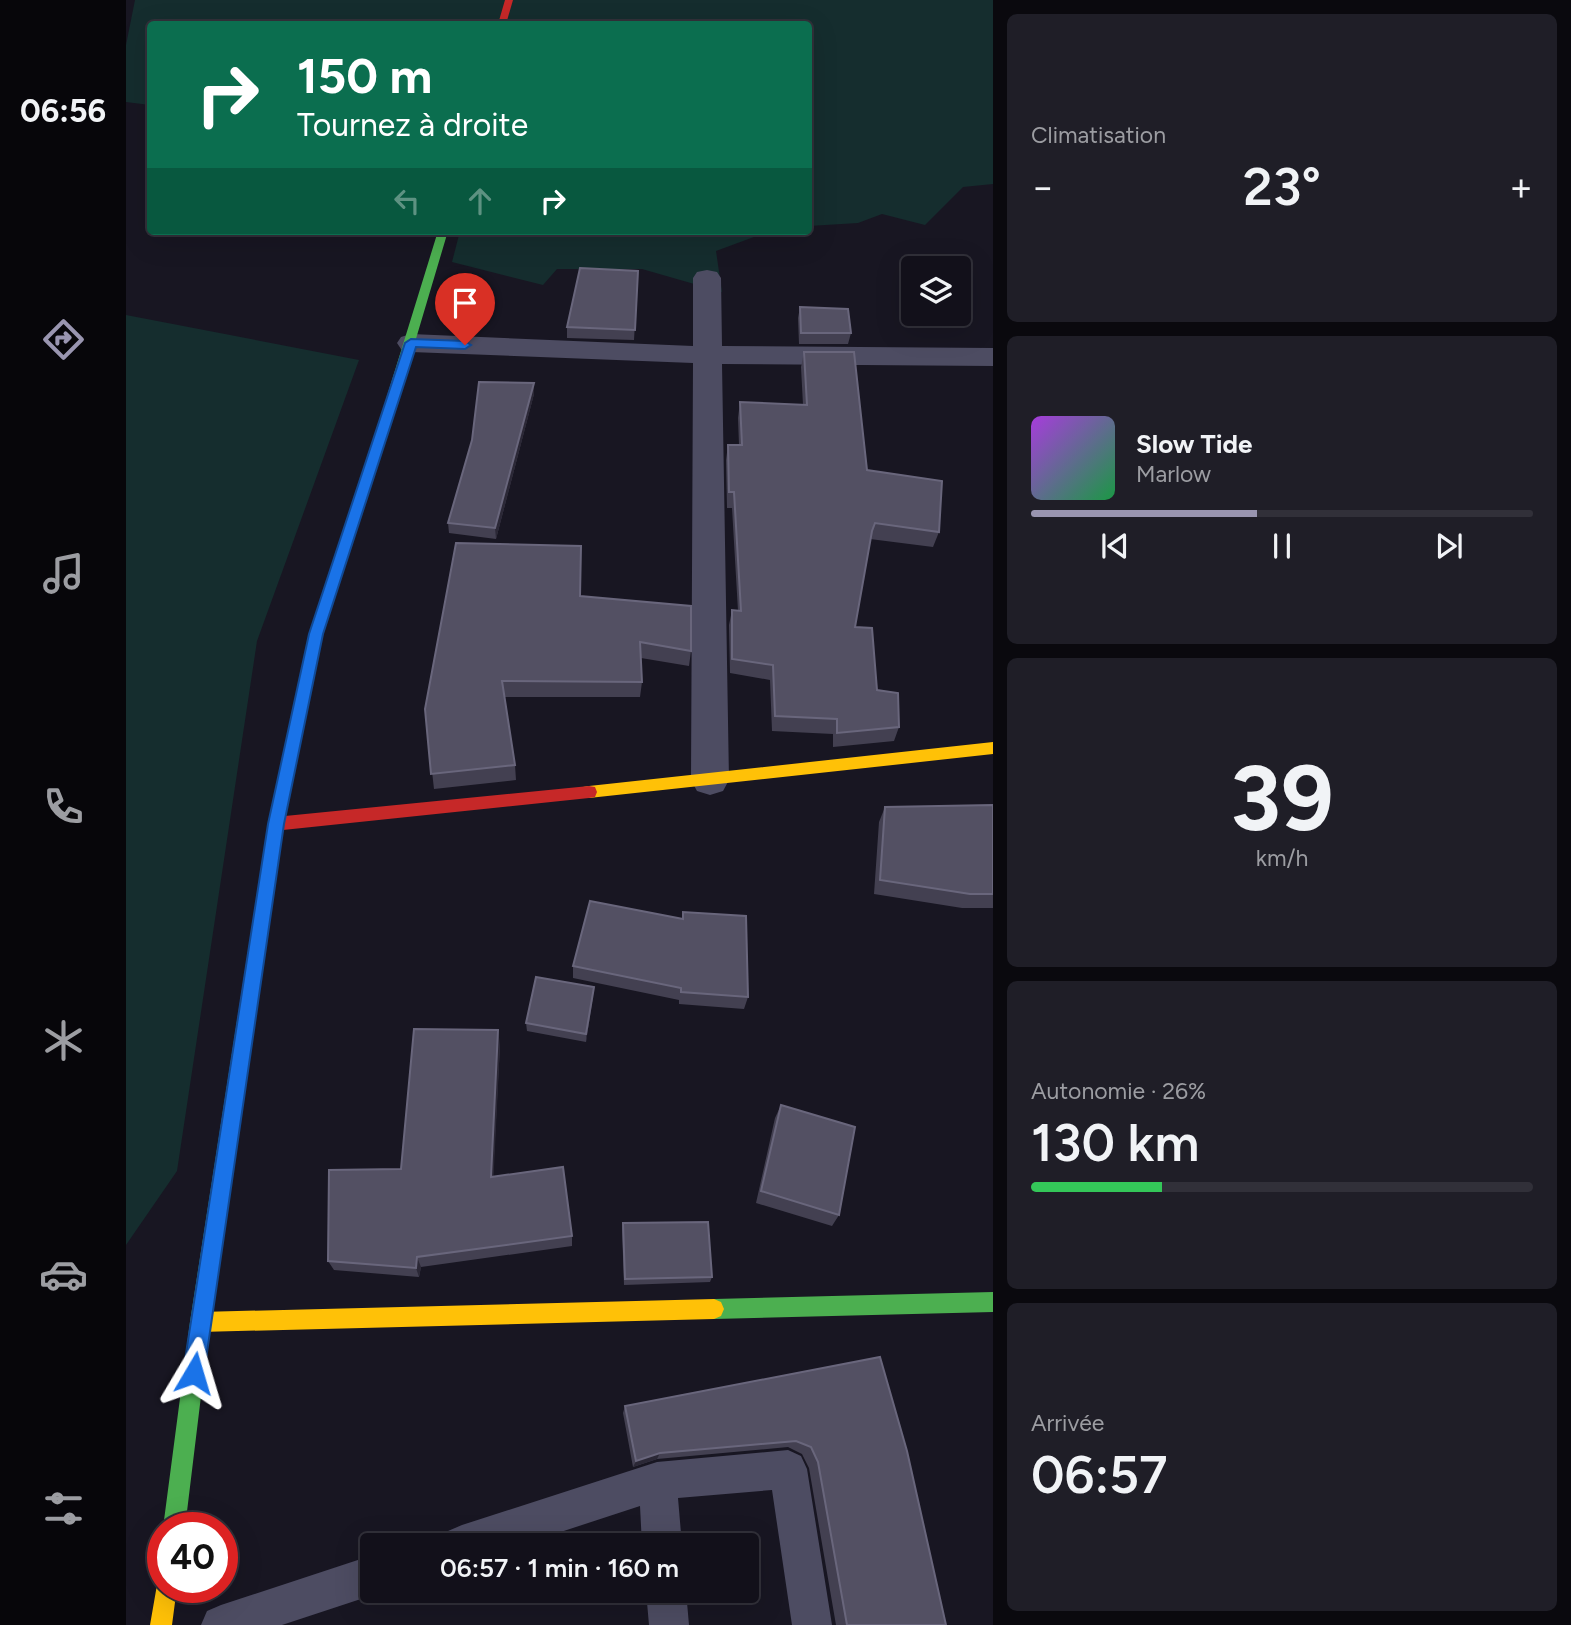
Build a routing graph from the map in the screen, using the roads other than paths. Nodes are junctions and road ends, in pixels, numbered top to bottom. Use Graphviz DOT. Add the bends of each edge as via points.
graph roads {
  1 [pos="509,0"];
  2 [pos="503,21"];
  3 [pos="442,235"];
  4 [pos="707,278"];
  5 [pos="411,343"];
  6 [pos="708,355"];
  7 [pos="993,357"];
  8 [pos="993,748"];
  9 [pos="710,780"];
  10 [pos="276,824"];
  11 [pos="993,1302"];
  12 [pos="200,1322"];
  13 [pos="657,1481"];
  14 [pos="176,1512"];
  15 [pos="499,1533"];
  16 [pos="661,1533"];
  17 [pos="360,1579"];
  18 [pos="164,1603"];
  19 [pos="667,1603"];
  20 [pos="162,1625"];
  21 [pos="221,1625"];
  22 [pos="669,1625"];
  23 [pos="812,1625"];
  1 -- 2 [label="street"];
  3 -- 5 [label="street"];
  4 -- 6 [label="street"];
  5 -- 6 [label="street"];
  5 -- 10 [label="street" via="316,634"];
  6 -- 7 [label="street"];
  6 -- 9 [label="street"];
  8 -- 9 [label="street"];
  9 -- 10 [label="street"];
  10 -- 12 [label="street"];
  11 -- 12 [label="street"];
  12 -- 14 [label="street"];
  13 -- 15 [label="lane"];
  13 -- 16 [label="lane"];
  13 -- 23 [label="lane" via="788,1469"];
  17 -- 21 [label="lane"];
  18 -- 20 [label="street"];
  19 -- 22 [label="lane"];
}
